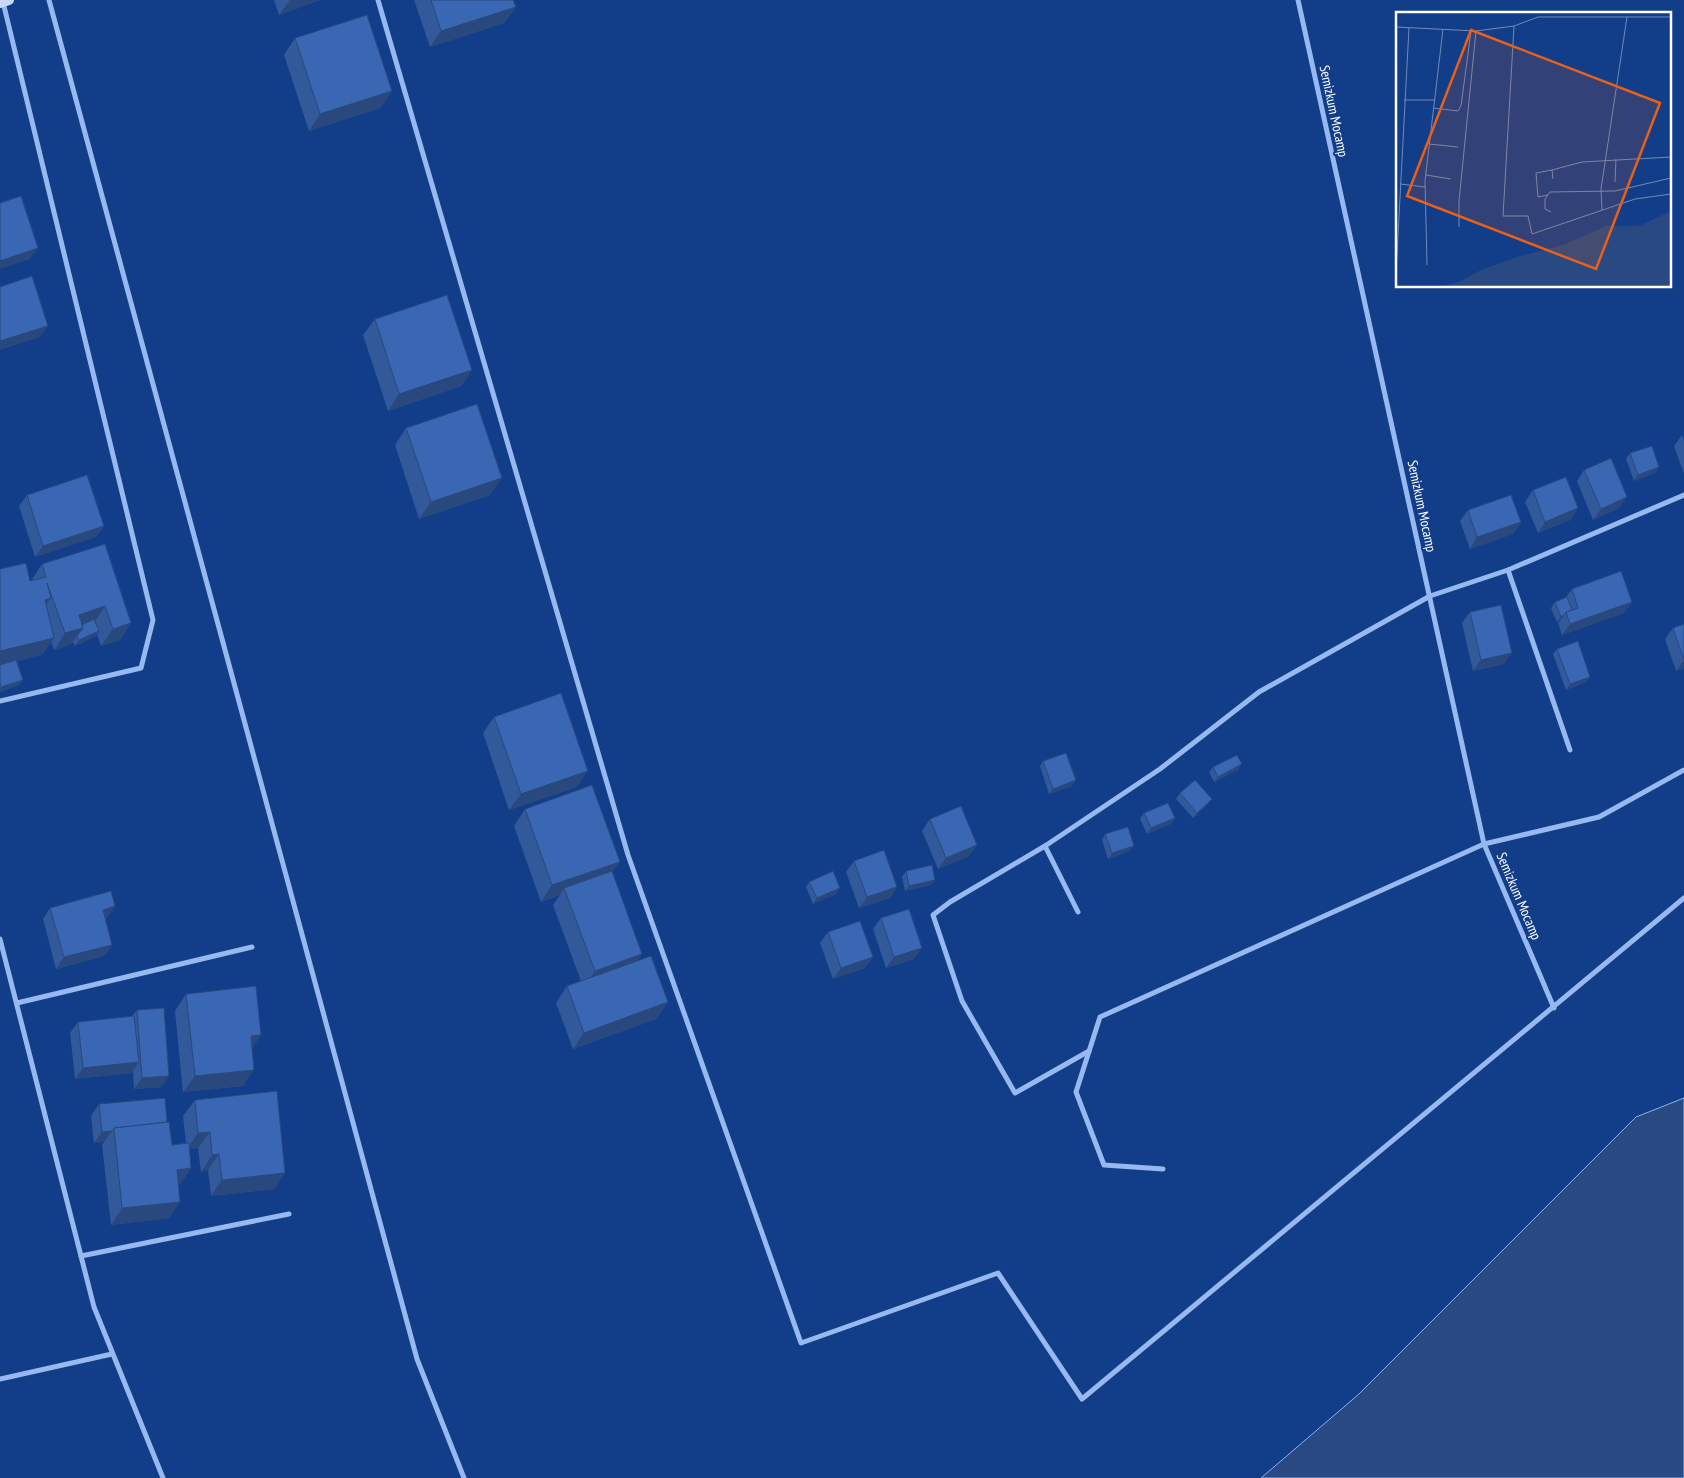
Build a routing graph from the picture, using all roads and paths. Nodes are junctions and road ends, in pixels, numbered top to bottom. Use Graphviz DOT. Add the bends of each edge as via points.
graph roads {
  1 [pos="49,0"];
  2 [pos="378,0"];
  3 [pos="1298,0"];
  4 [pos="4,2"];
  5 [pos="1684,495"];
  6 [pos="1508,570"];
  7 [pos="1430,596"];
  8 [pos="0,701"];
  9 [pos="1570,750"];
  10 [pos="1684,770"];
  11 [pos="1484,844"];
  12 [pos="1045,846"];
  13 [pos="1684,898"];
  14 [pos="1078,912"];
  15 [pos="0,939"];
  16 [pos="252,947"];
  17 [pos="17,1004"];
  18 [pos="1554,1008"];
  19 [pos="1089,1051"];
  20 [pos="1164,1169"];
  21 [pos="289,1214"];
  22 [pos="81,1256"];
  23 [pos="112,1354"];
  24 [pos="0,1379"];
  25 [pos="163,1478"];
  26 [pos="464,1478"];
  1 -- 26 [label="street" via="417,1359"];
  2 -- 18 [label="street" via="628,855 802,1343 998,1273 1082,1399"];
  3 -- 7 [label="street, Semizkum Mocamp"];
  4 -- 8 [label="street" via="153,620 141,668"];
  5 -- 6 [label="street"];
  6 -- 7 [label="street"];
  6 -- 9 [label="street"];
  7 -- 11 [label="street, Semizkum Mocamp"];
  7 -- 12 [label="street" via="1259,692 1160,770"];
  10 -- 11 [label="street" via="1599,817"];
  11 -- 18 [label="street, Semizkum Mocamp"];
  11 -- 19 [label="street" via="1100,1017"];
  12 -- 14 [label="street"];
  12 -- 19 [label="street" via="933,915 962,1001 1015,1093"];
  13 -- 18 [label="street"];
  15 -- 17 [label="street"];
  16 -- 17 [label="street"];
  17 -- 22 [label="street"];
  19 -- 20 [label="street" via="1076,1092 1104,1165"];
  21 -- 22 [label="street"];
  22 -- 23 [label="street" via="94,1306"];
  23 -- 24 [label="street"];
  23 -- 25 [label="street"];
}
